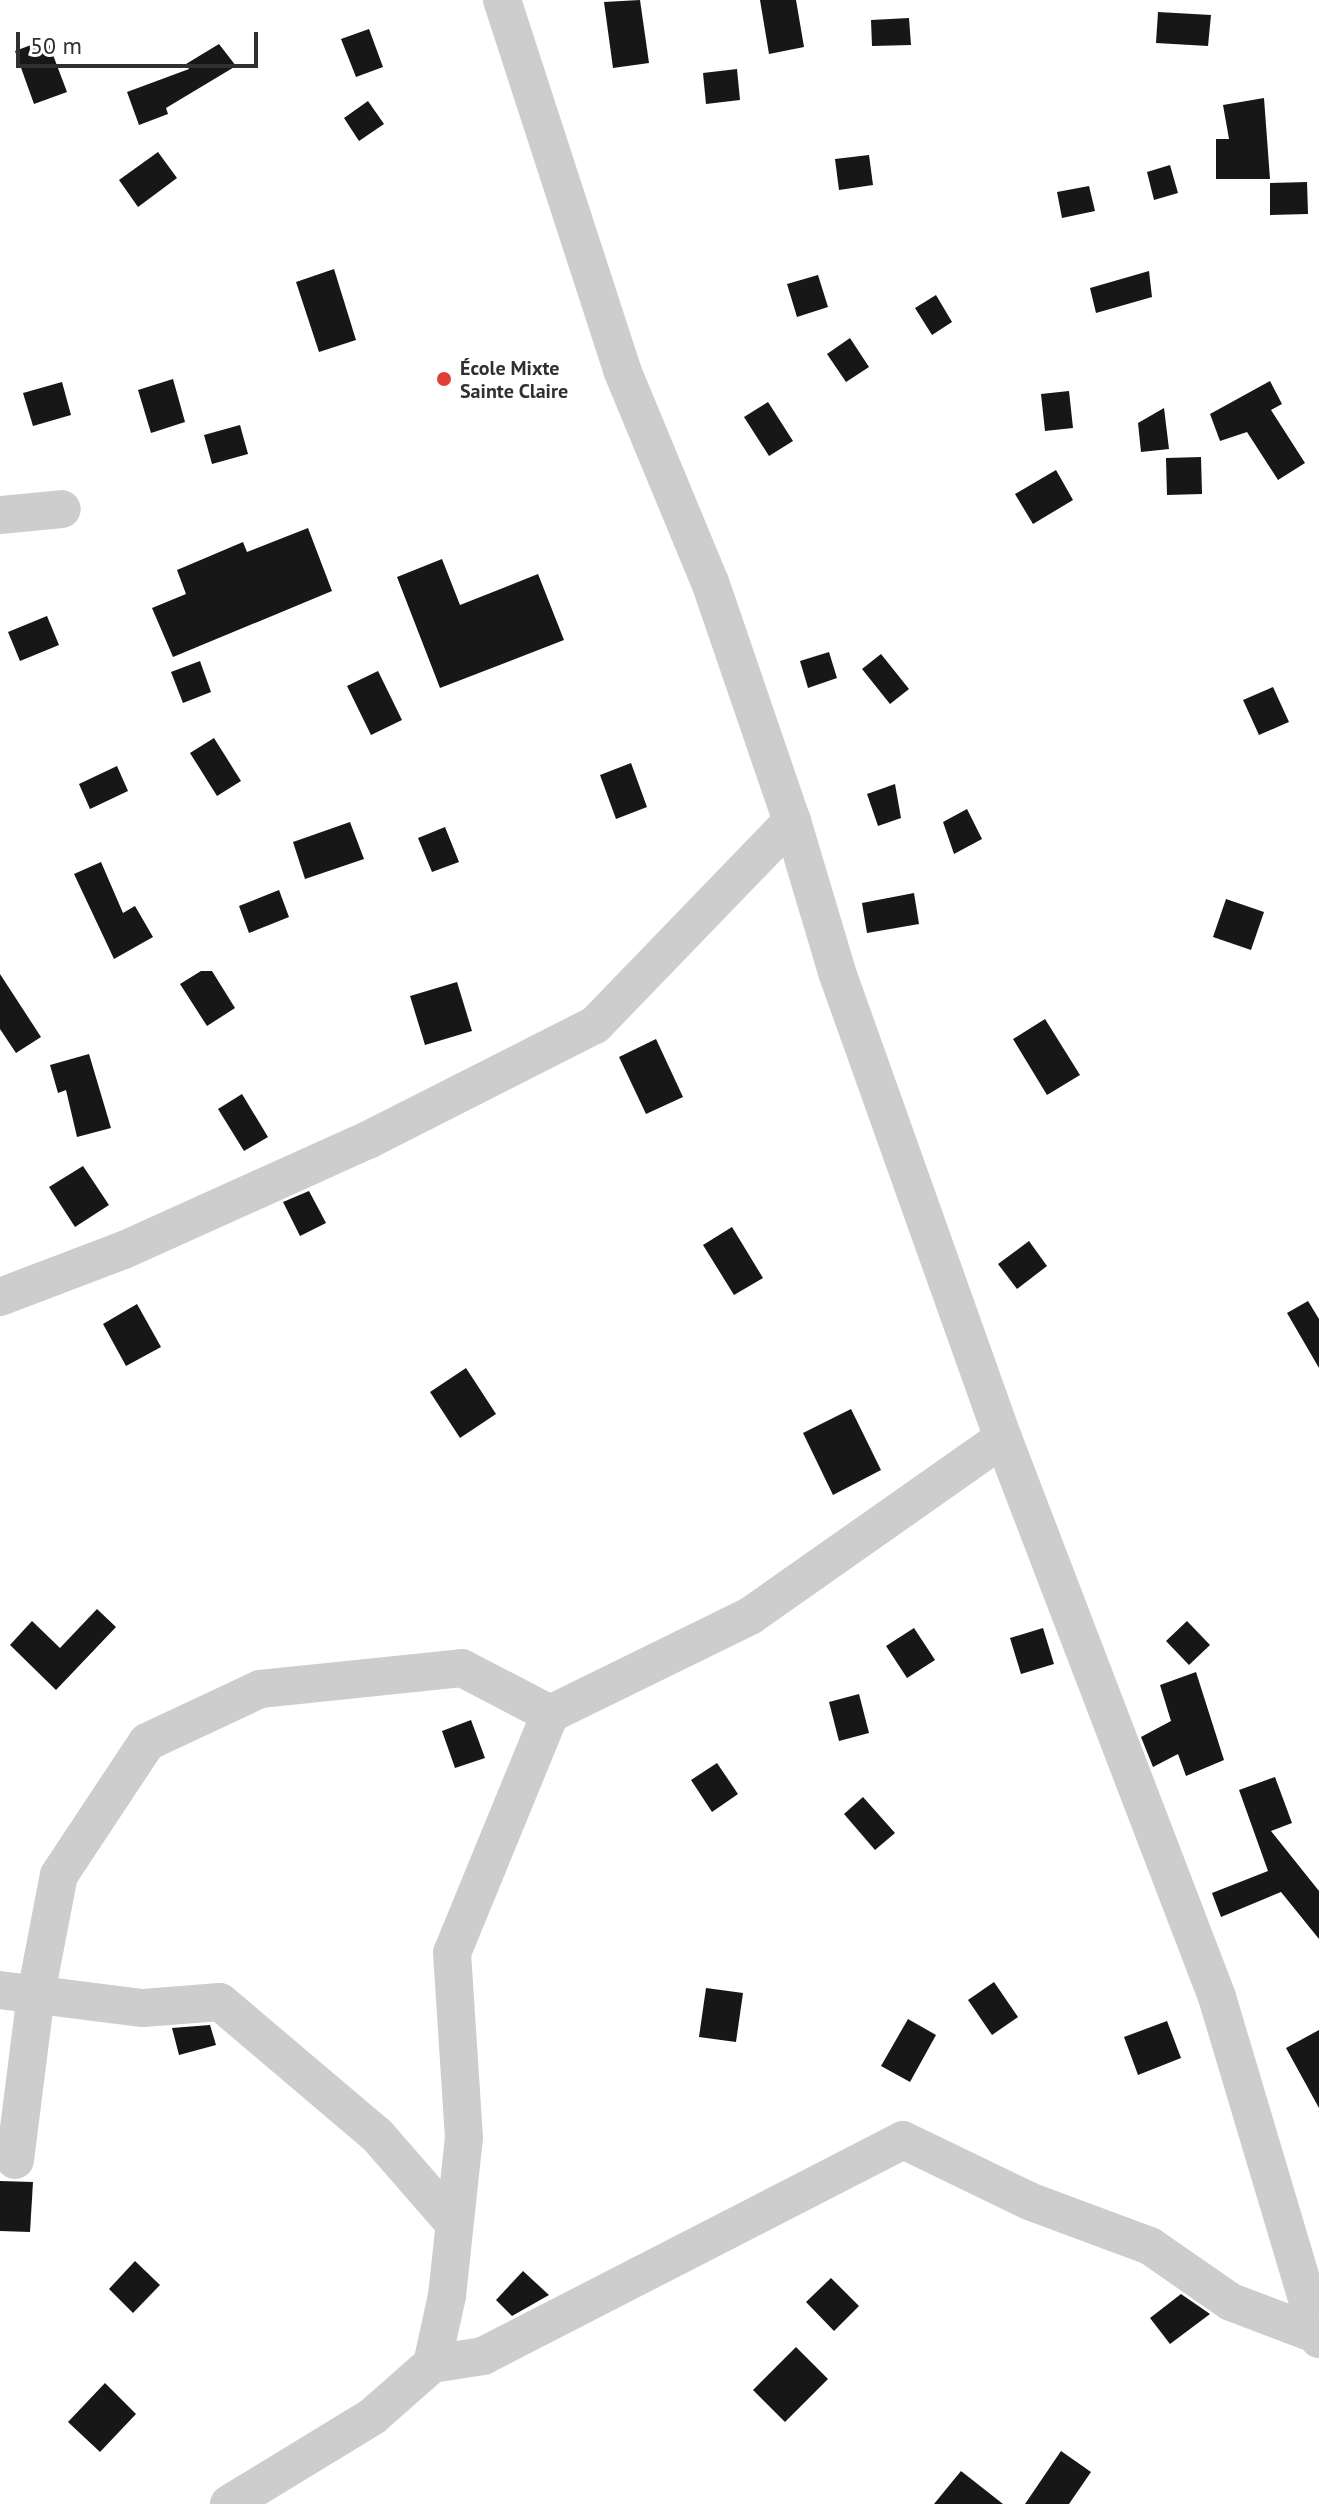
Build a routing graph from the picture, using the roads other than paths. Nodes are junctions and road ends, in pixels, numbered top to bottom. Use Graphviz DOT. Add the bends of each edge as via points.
graph roads {
  1 [pos="502,0"];
  2 [pos="62,509"];
  3 [pos="0,515"];
  4 [pos="792,821"];
  5 [pos="0,1297"];
  6 [pos="1003,1438"];
  7 [pos="550,1714"];
  8 [pos="18,1992"];
  9 [pos="15,2160"];
  10 [pos="452,2221"];
  11 [pos="1318,2337"];
  12 [pos="432,2364"];
  13 [pos="229,2504"];
  1 -- 4 [label="street" via="622,370 710,582"];
  2 -- 3 [label="street"];
  4 -- 5 [label="street" via="595,1025 368,1140 124,1250"];
  4 -- 6 [label="street" via="838,975"];
  6 -- 7 [label="street" via="750,1616"];
  6 -- 11 [label="street" via="1217,1997"];
  7 -- 8 [label="street" via="462,1668 260,1689 147,1742 59,1875"];
  7 -- 10 [label="street" via="452,1953 464,2138"];
  8 -- 9 [label="street"];
  8 -- 10 [label="street" via="143,2008 220,2002 377,2135"];
  10 -- 12 [label="street" via="447,2296"];
  11 -- 12 [label="street" via="1231,2302 1150,2246 1029,2201 903,2140 483,2356"];
  12 -- 13 [label="street" via="373,2416"];
}
